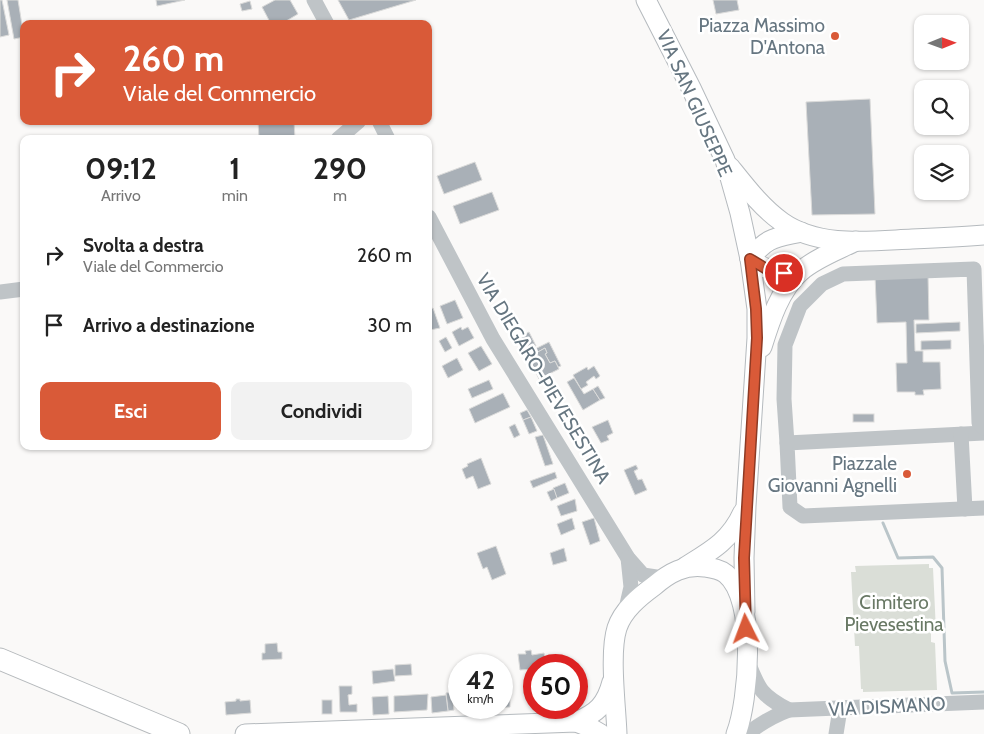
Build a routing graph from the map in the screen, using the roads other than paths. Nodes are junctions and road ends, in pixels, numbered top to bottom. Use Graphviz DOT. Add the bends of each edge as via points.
graph roads {
  1 [pos="314,0"];
  2 [pos="646,0"];
  3 [pos="325,20"];
  4 [pos="354,125"];
  5 [pos="343,135"];
  6 [pos="725,160"];
  7 [pos="432,223"];
  8 [pos="801,232"];
  9 [pos="983,235"];
  10 [pos="856,241"];
  11 [pos="750,259"];
  12 [pos="801,271"];
  13 [pos="20,290"];
  14 [pos="0,292"];
  15 [pos="756,369"];
  16 [pos="984,428"];
  17 [pos="984,433"];
  18 [pos="961,434"];
  19 [pos="787,443"];
  20 [pos="746,506"];
  21 [pos="984,508"];
  22 [pos="965,509"];
  23 [pos="628,558"];
  24 [pos="683,568"];
  25 [pos="663,578"];
  26 [pos="745,612"];
  27 [pos="625,614"];
  28 [pos="0,659"];
  29 [pos="748,662"];
  30 [pos="0,671"];
  31 [pos="614,671"];
  32 [pos="984,702"];
  33 [pos="850,706"];
  34 [pos="789,710"];
  35 [pos="576,722"];
  36 [pos="151,734"];
  37 [pos="179,734"];
  38 [pos="246,734"];
  39 [pos="601,734"];
  40 [pos="618,734"];
  41 [pos="736,734"];
  42 [pos="747,734"];
  43 [pos="836,734"];
  1 -- 3 [label="street"];
  2 -- 6 [label="main road, VIA SAN GIUSEPPE"];
  4 -- 5 [label="street"];
  6 -- 8 [label="main road" via="763,206 782,223"];
  6 -- 11 [label="main road, VIA SAN GIUSEPPE"];
  7 -- 23 [label="street, VIA DIEGARO-PIEVESESTINA" via="493,339"];
  8 -- 10 [label="main road"];
  8 -- 11 [label="main road" via="771,239"];
  9 -- 10 [label="main road"];
  10 -- 12 [label="main road"];
  11 -- 12 [label="main road" via="768,270 784,273"];
  11 -- 15 [label="main road, VIA SAN GIUSEPPE" via="756,309"];
  12 -- 15 [label="main road" via="776,307"];
  13 -- 14 [label="street"];
  15 -- 20 [label="main road, VIA SAN GIUSEPPE"];
  16 -- 19 [label="street" via="979,423 974,269 843,274 822,284 800,306 785,344"];
  17 -- 18 [label="street"];
  18 -- 19 [label="street"];
  18 -- 22 [label="street"];
  19 -- 22 [label="street" via="790,507 803,516"];
  20 -- 24 [label="main road, VIA SAN GIUSEPPE" via="730,534 716,548"];
  20 -- 26 [label="main road, VIA SAN GIUSEPPE"];
  21 -- 22 [label="street"];
  23 -- 25 [label="street, VIA DIEGARO-PIEVESESTINA" via="643,575"];
  23 -- 27 [label="street, VIA DIEGARO-PIEVESESTINA" via="631,587"];
  24 -- 25 [label="main road, VIA SAN GIUSEPPE"];
  24 -- 26 [label="main road" via="700,566 727,574 738,589"];
  25 -- 27 [label="main road, VIA SAN GIUSEPPE"];
  26 -- 29 [label="main road"];
  27 -- 31 [label="main road" via="616,634"];
  28 -- 37 [label="highway"];
  29 -- 34 [label="street" via="763,693"];
  29 -- 41 [label="main road" via="746,698"];
  30 -- 36 [label="highway"];
  31 -- 35 [label="main road" via="604,704"];
  31 -- 40 [label="main road"];
  32 -- 33 [label="street, VIA DISMANO"];
  33 -- 34 [label="street, VIA DISMANO"];
  33 -- 43 [label="street"];
  34 -- 42 [label="street, VIA DISMANO" via="761,722"];
  35 -- 38 [label="main road"];
  35 -- 39 [label="main road"];
}
